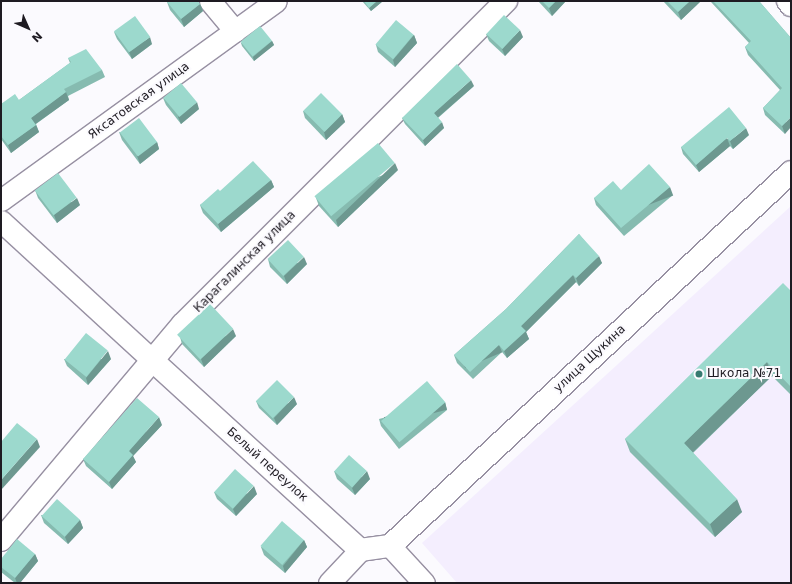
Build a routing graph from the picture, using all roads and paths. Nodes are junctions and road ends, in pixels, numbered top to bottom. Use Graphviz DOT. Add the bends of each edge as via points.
graph roads {
  1 [pos="210,1"];
  2 [pos="276,1"];
  3 [pos="506,1"];
  4 [pos="788,1"];
  5 [pos="791,5"];
  6 [pos="235,31"];
  7 [pos="791,172"];
  8 [pos="1,200"];
  9 [pos="1,221"];
  10 [pos="152,360"];
  11 [pos="1,540"];
  12 [pos="390,546"];
  13 [pos="360,550"];
  14 [pos="329,583"];
  15 [pos="424,583"];
  1 -- 6 [label="street"];
  2 -- 6 [label="street, Яксатовская улица"];
  3 -- 10 [label="street, Карагалинская улица" via="189,318"];
  4 -- 5 [label="street"];
  6 -- 8 [label="street, Яксатовская улица"];
  7 -- 12 [label="street, улица Щукина"];
  9 -- 10 [label="street"];
  10 -- 11 [label="street, Карагалинская улица"];
  10 -- 13 [label="street, Белый переулок"];
  12 -- 13 [label="street"];
  12 -- 15 [label="street"];
  13 -- 14 [label="street"];
}
